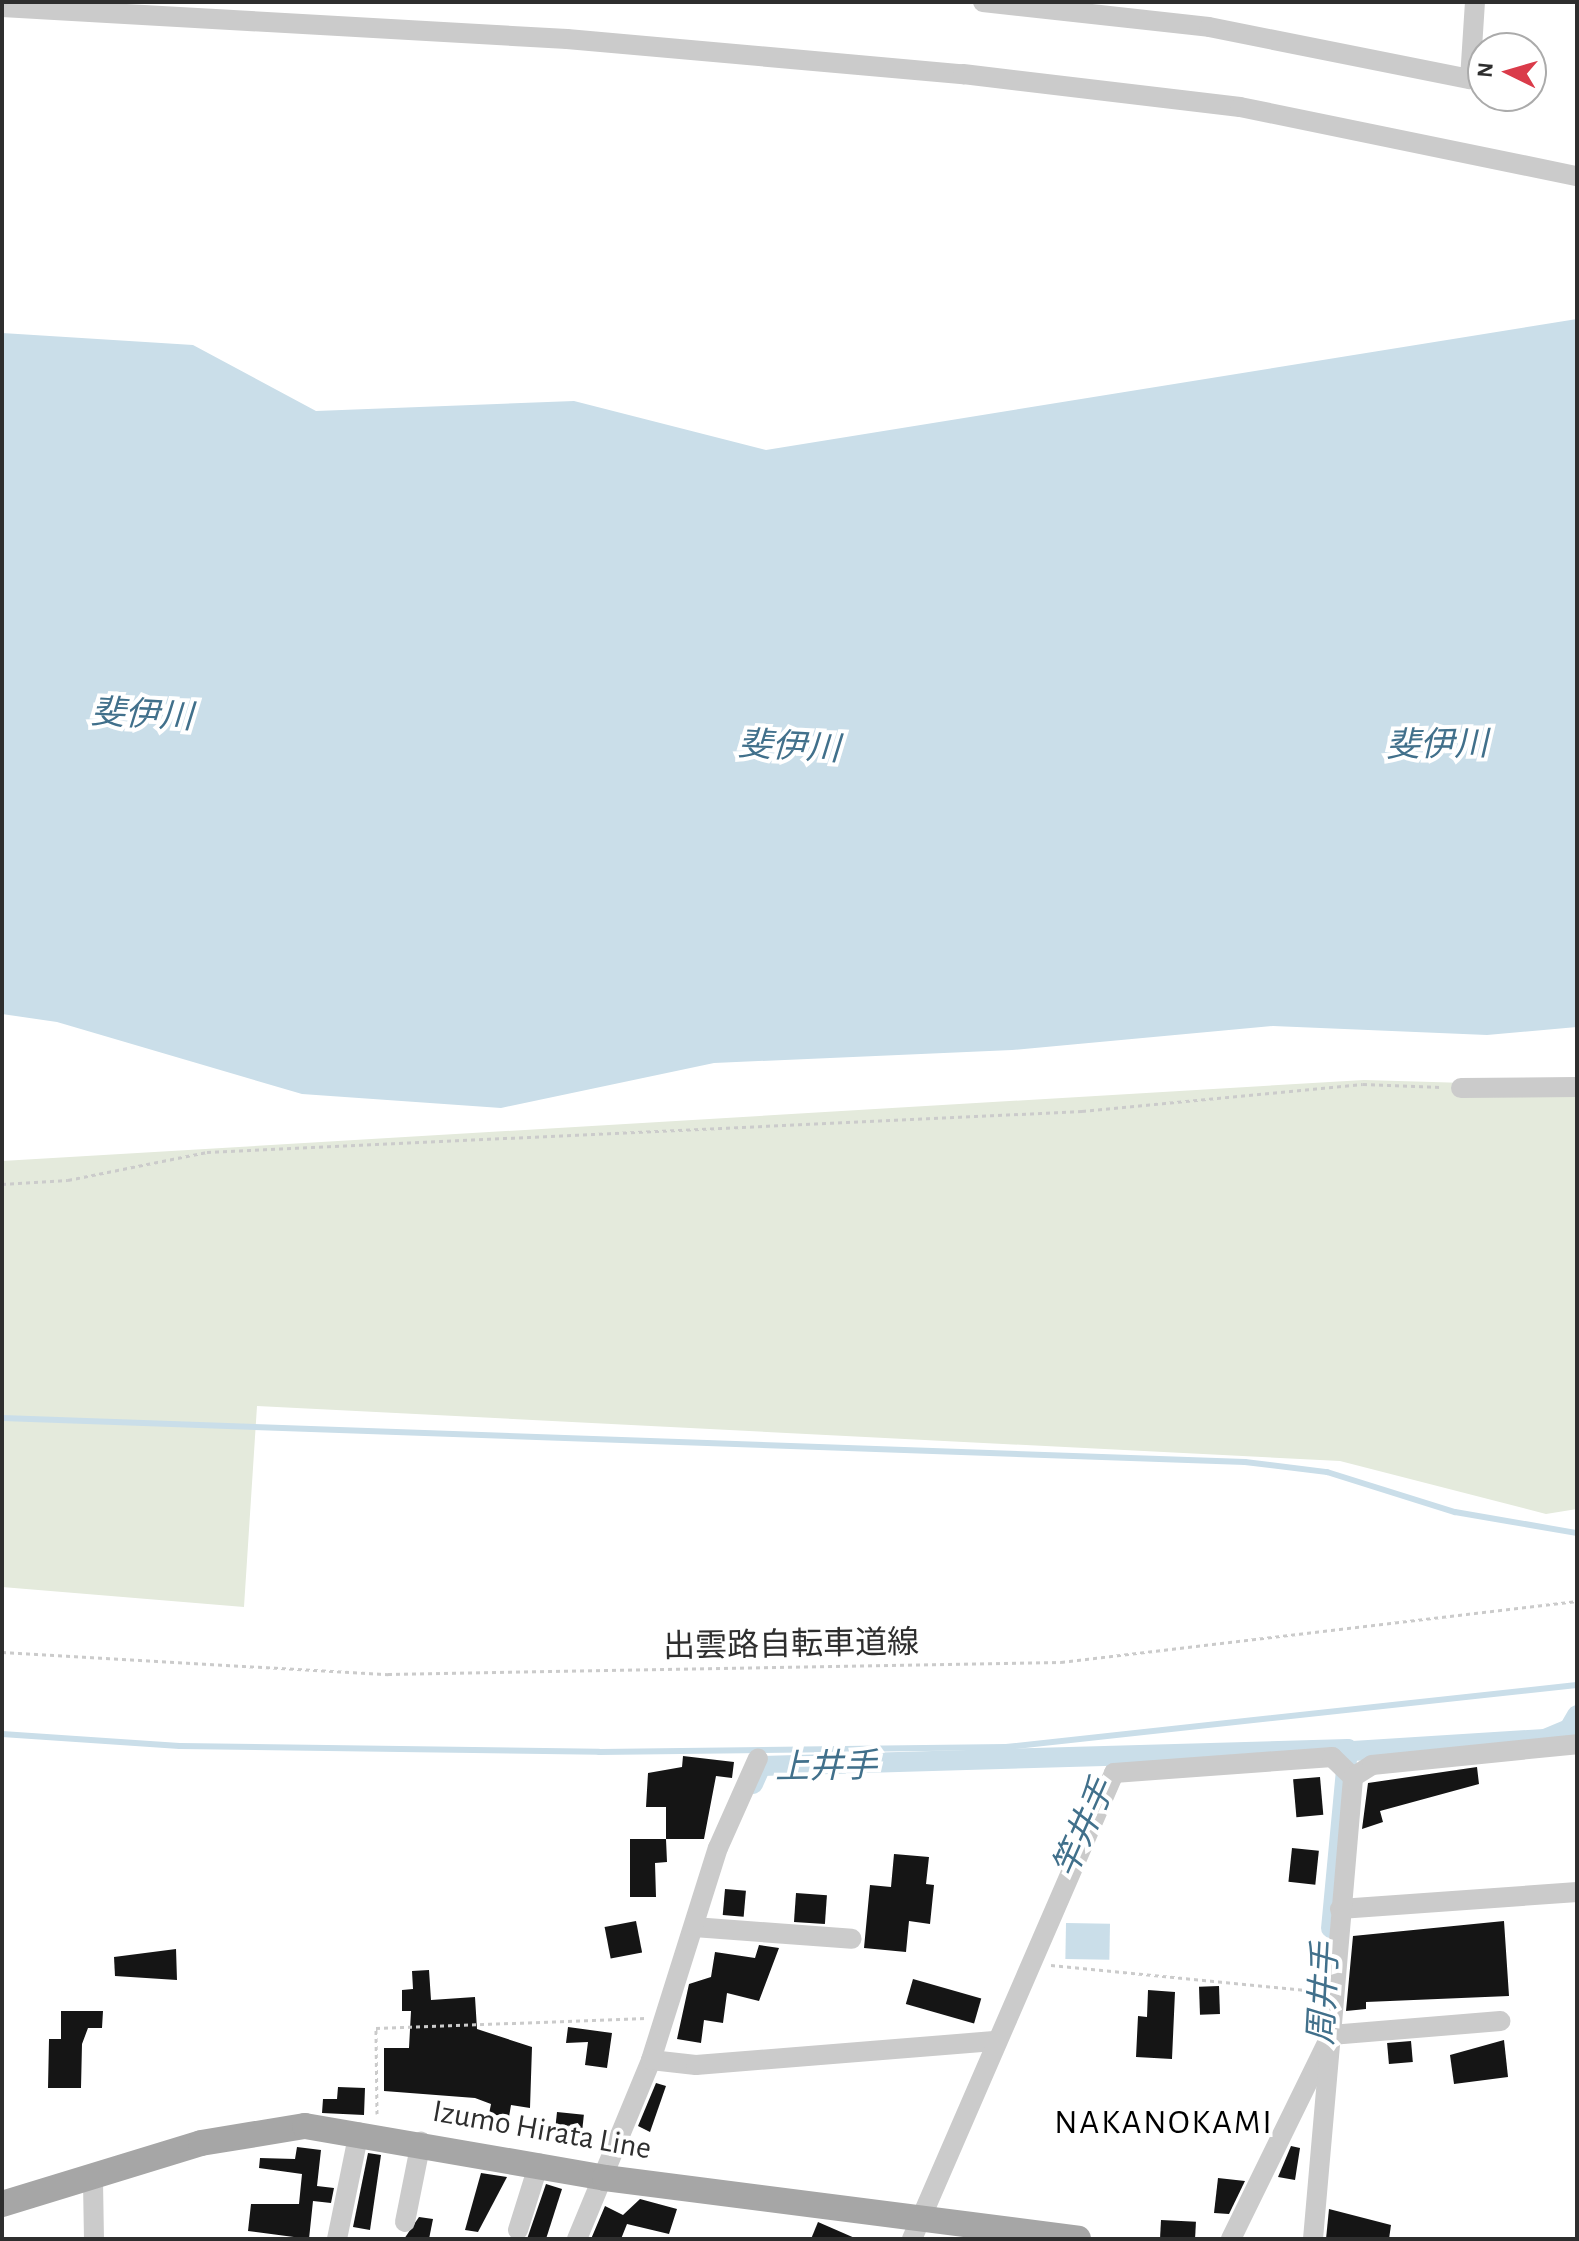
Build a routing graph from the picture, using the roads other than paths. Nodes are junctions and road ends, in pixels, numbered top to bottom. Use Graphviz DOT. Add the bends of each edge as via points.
graph roads {
  1 [pos="983,2"];
  2 [pos="1475,2"];
  3 [pos="2,7"];
  4 [pos="1577,176"];
  5 [pos="1577,1087"];
  6 [pos="1461,1088"];
  7 [pos="1577,1744"];
  8 [pos="758,1758"];
  9 [pos="1353,1777"];
  10 [pos="1577,1892"];
  11 [pos="1340,1909"];
  12 [pos="694,1927"];
  13 [pos="852,1939"];
  14 [pos="1500,2021"];
  15 [pos="1331,2035"];
  16 [pos="994,2041"];
  17 [pos="651,2060"];
  18 [pos="368,2133"];
  19 [pos="421,2142"];
  20 [pos="539,2163"];
  21 [pos="605,2178"];
  22 [pos="93,2182"];
  23 [pos="2,2204"];
  24 [pos="405,2222"];
  25 [pos="917,2227"];
  26 [pos="518,2230"];
  27 [pos="94,2239"];
  28 [pos="337,2239"];
  29 [pos="577,2239"];
  30 [pos="1078,2239"];
  31 [pos="1231,2239"];
  32 [pos="1313,2239"];
  1 -- 2 [label="street" via="1209,27 1470,79"];
  3 -- 4 [label="street" via="567,39 963,74 1240,107"];
  5 -- 6 [label="street"];
  7 -- 9 [label="street" via="1372,1765"];
  8 -- 12 [label="street" via="718,1848"];
  9 -- 11 [label="street"];
  9 -- 16 [label="street" via="1332,1757 1114,1773"];
  10 -- 11 [label="street"];
  11 -- 15 [label="street"];
  12 -- 13 [label="street"];
  12 -- 17 [label="street"];
  14 -- 15 [label="street"];
  15 -- 31 [label="street"];
  15 -- 32 [label="street"];
  16 -- 17 [label="street" via="696,2065"];
  16 -- 25 [label="street"];
  17 -- 21 [label="street"];
  18 -- 19 [label="main road, Izumo Hirata Line"];
  18 -- 22 [label="main road, Izumo Hirata Line" via="305,2126 254,2132"];
  18 -- 28 [label="street"];
  19 -- 20 [label="main road, Izumo Hirata Line"];
  19 -- 24 [label="street"];
  20 -- 21 [label="main road, Izumo Hirata Line"];
  20 -- 26 [label="street"];
  21 -- 25 [label="main road, Izumo Hirata Line"];
  21 -- 29 [label="street"];
  22 -- 23 [label="main road, Izumo Hirata Line"];
  22 -- 27 [label="street"];
  25 -- 30 [label="main road, Izumo Hirata Line"];
}
